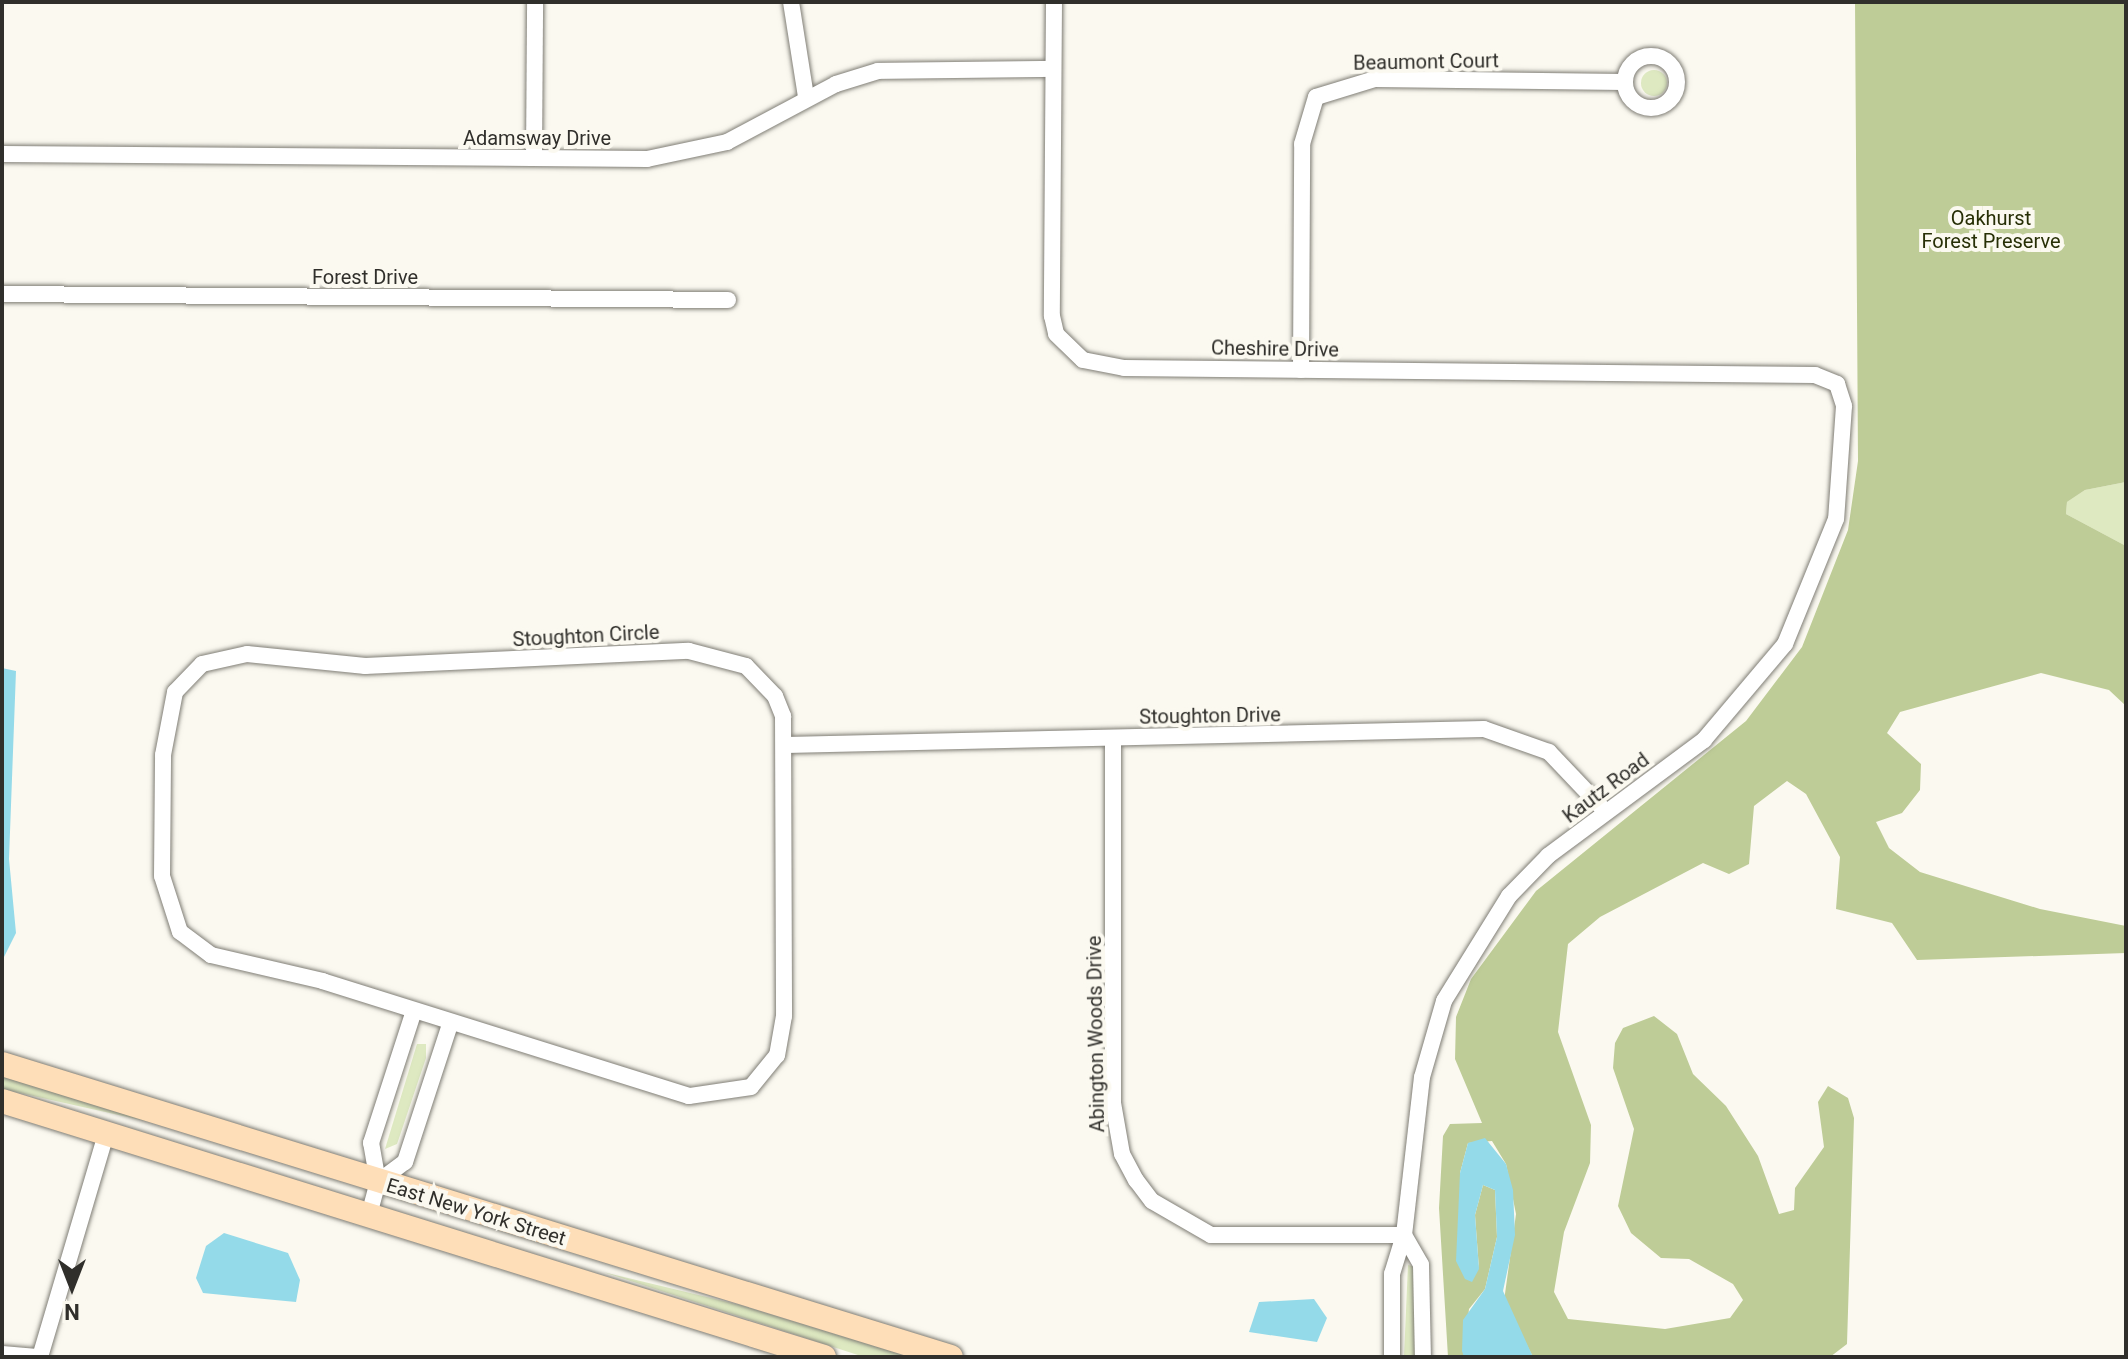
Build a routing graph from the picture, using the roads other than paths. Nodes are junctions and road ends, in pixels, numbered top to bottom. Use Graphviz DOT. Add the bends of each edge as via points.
graph roads {
  1 [pos="535,2"];
  2 [pos="791,2"];
  3 [pos="1054,2"];
  4 [pos="1053,69"];
  5 [pos="1624,82"];
  6 [pos="806,97"];
  7 [pos="2,154"];
  8 [pos="534,158"];
  9 [pos="2,294"];
  10 [pos="728,300"];
  11 [pos="1301,370"];
  12 [pos="1837,384"];
  13 [pos="1113,739"];
  14 [pos="786,745"];
  15 [pos="1605,811"];
  16 [pos="414,1011"];
  17 [pos="450,1024"];
  18 [pos="2,1064"];
  19 [pos="2,1101"];
  20 [pos="106,1134"];
  21 [pos="378,1182"];
  22 [pos="369,1215"];
  23 [pos="1404,1235"];
  24 [pos="2,1354"];
  25 [pos="37,1357"];
  26 [pos="824,1357"];
  27 [pos="951,1357"];
  28 [pos="1392,1357"];
  29 [pos="1423,1357"];
  1 -- 8 [label="street"];
  2 -- 6 [label="street"];
  3 -- 4 [label="street, Cheshire Drive"];
  4 -- 6 [label="street, Adamsway Drive" via="897,69"];
  4 -- 11 [label="street, Cheshire Drive" via="1052,316 1068,351 1124,368"];
  5 -- 11 [label="street, Beaumont Court" via="1375,79 1316,97 1302,144"];
  6 -- 8 [label="street, Adamsway Drive" via="727,142 682,155"];
  7 -- 8 [label="street, Adamsway Drive"];
  9 -- 10 [label="street, Forest Drive"];
  11 -- 12 [label="street, Cheshire Drive" via="1815,375"];
  12 -- 15 [label="street, Kautz Road" via="1846,431 1836,519 1785,644 1704,740"];
  13 -- 14 [label="street, Stoughton Drive"];
  13 -- 15 [label="street, Stoughton Drive" via="1484,729 1549,752"];
  13 -- 23 [label="street, Abington Woods Drive" via="1113,1103 1119,1143 1136,1180 1162,1208 1211,1235"];
  14 -- 16 [label="street, Stoughton Circle" via="775,696 746,666 718,654 365,666 247,654 202,664 175,692 163,755 162,876 180,932 211,955"];
  14 -- 17 [label="street, Stoughton Circle" via="784,1016 766,1075 734,1094 689,1096"];
  15 -- 23 [label="street, Kautz Road" via="1509,896 1444,1001 1422,1077"];
  16 -- 17 [label="street, Stoughton Circle"];
  16 -- 21 [label="street" via="371,1143"];
  17 -- 21 [label="street" via="405,1162"];
  18 -- 21 [label="main road, East New York Street"];
  19 -- 20 [label="main road, East New York Street"];
  20 -- 22 [label="main road, East New York Street"];
  20 -- 25 [label="street"];
  21 -- 22 [label="street"];
  21 -- 27 [label="main road, East New York Street"];
  22 -- 26 [label="main road, East New York Street"];
  23 -- 28 [label="street, Kautz Road" via="1392,1274"];
  23 -- 29 [label="street" via="1421,1265"];
  24 -- 25 [label="street"];
}
